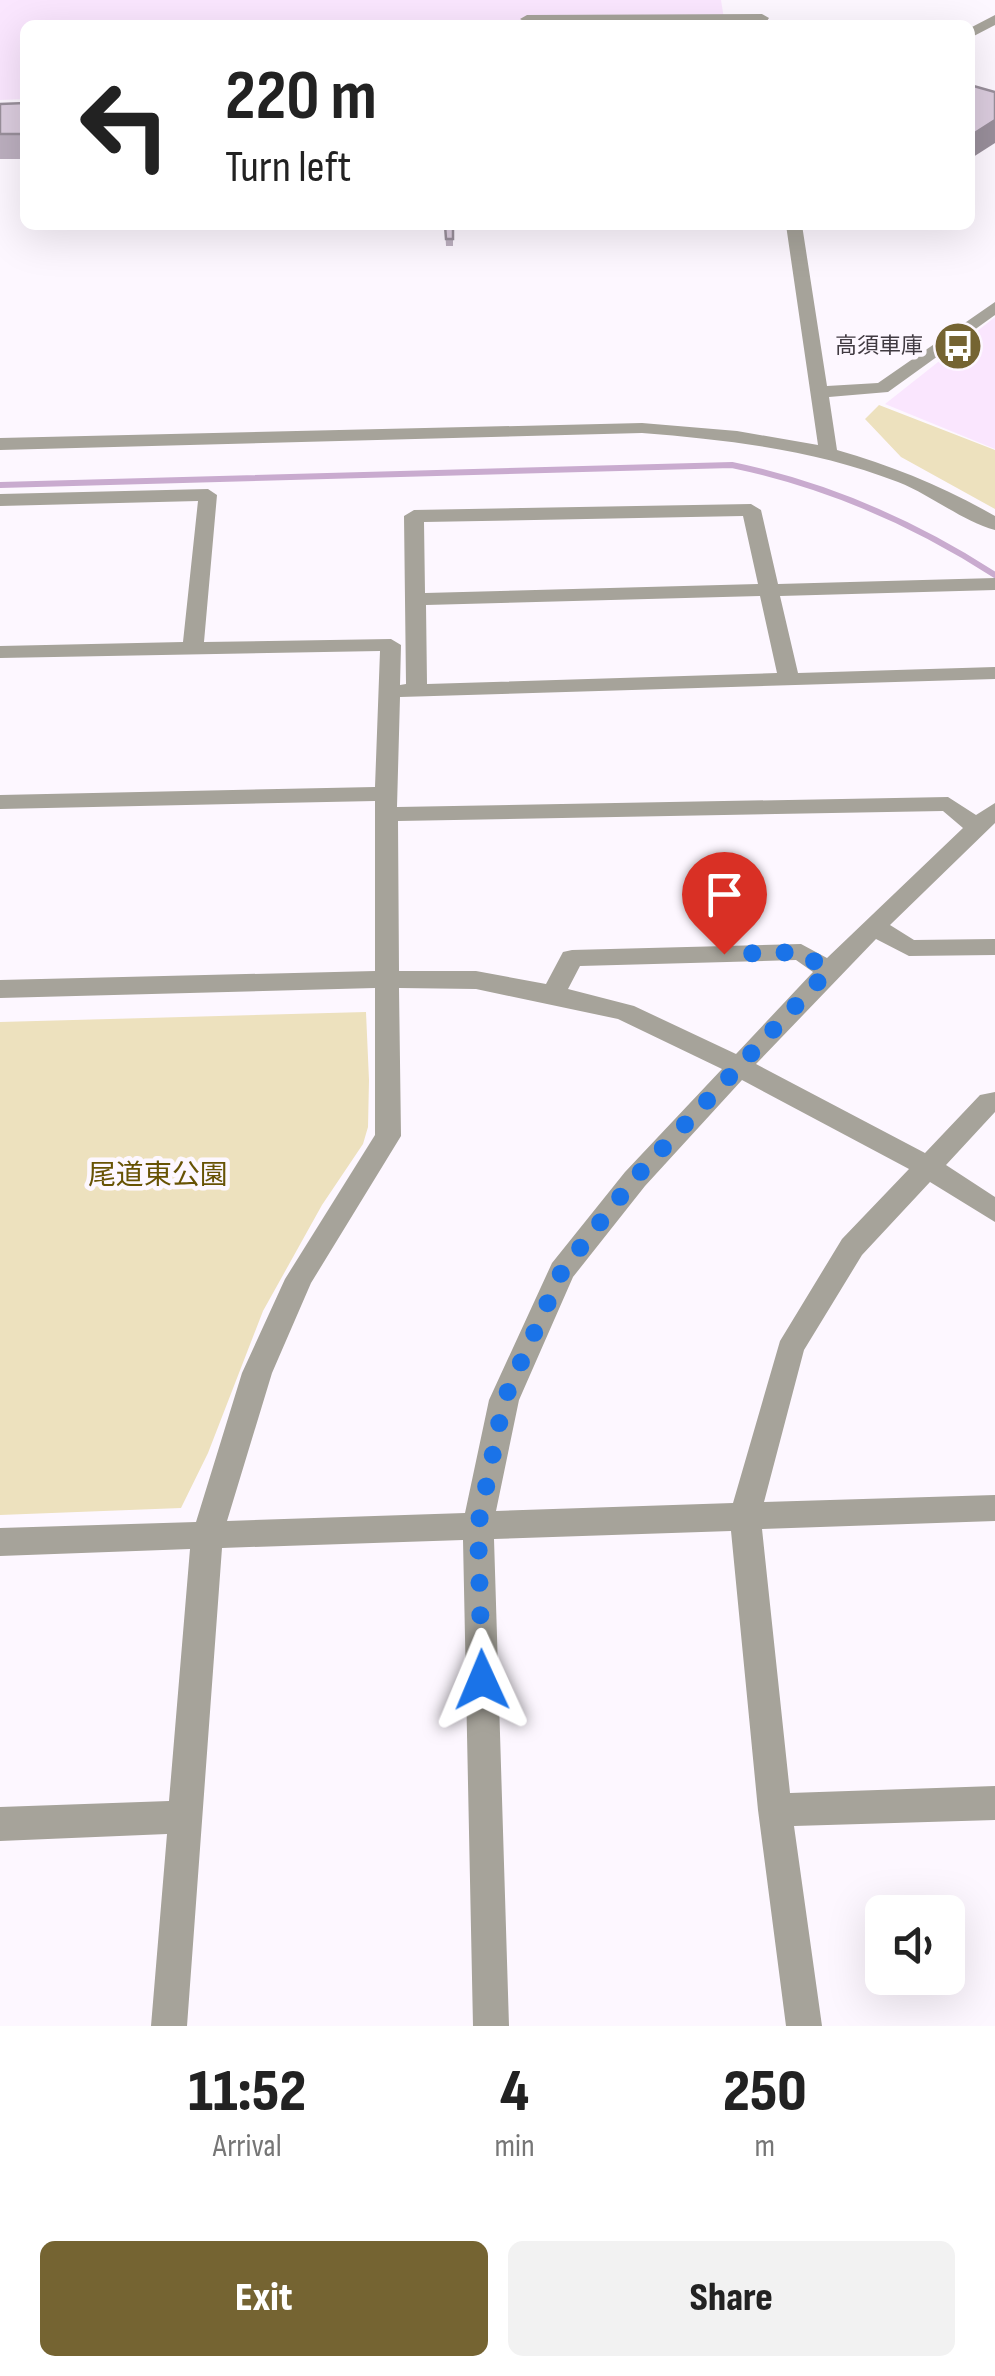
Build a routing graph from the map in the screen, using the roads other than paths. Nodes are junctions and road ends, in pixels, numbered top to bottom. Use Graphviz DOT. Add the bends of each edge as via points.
graph roads {
  1 [pos="526,19"];
  2 [pos="644,20"];
  3 [pos="795,230"];
  4 [pos="995,307"];
  5 [pos="820,392"];
  6 [pos="0,444"];
  7 [pos="828,451"];
  8 [pos="0,500"];
  9 [pos="995,524"];
  10 [pos="994,584"];
  11 [pos="769,590"];
  12 [pos="416,599"];
  13 [pos="193,648"];
  14 [pos="0,652"];
  15 [pos="987,673"];
  16 [pos="789,679"];
  17 [pos="417,690"];
  18 [pos="388,691"];
  19 [pos="995,697"];
  20 [pos="0,802"];
  21 [pos="386,804"];
  22 [pos="986,818"];
  23 [pos="874,926"];
  24 [pos="995,947"];
  25 [pos="828,971"];
  26 [pos="390,979"];
  27 [pos="0,989"];
  28 [pos="553,994"];
  29 [pos="738,1066"];
  30 [pos="995,1102"];
  31 [pos="930,1168"];
  32 [pos="995,1211"];
  33 [pos="995,1508"];
  34 [pos="745,1516"];
  35 [pos="478,1526"];
  36 [pos="207,1535"];
  37 [pos="0,1542"];
  38 [pos="995,1802"];
  39 [pos="775,1810"];
  40 [pos="185,1818"];
  41 [pos="0,1824"];
  42 [pos="169,2026"];
  43 [pos="491,2026"];
  44 [pos="804,2026"];
  1 -- 2 [label="street"];
  3 -- 5 [label="street"];
  4 -- 5 [label="street" via="882,388"];
  5 -- 7 [label="street"];
  6 -- 7 [label="street" via="642,428"];
  7 -- 9 [label="street" via="893,472"];
  8 -- 13 [label="street" via="208,495"];
  10 -- 11 [label="street"];
  11 -- 12 [label="street"];
  11 -- 12 [label="street" via="751,510 414,516"];
  11 -- 16 [label="street"];
  12 -- 17 [label="street"];
  13 -- 14 [label="street"];
  13 -- 18 [label="street" via="391,645"];
  15 -- 16 [label="street"];
  15 -- 19 [label="street"];
  16 -- 17 [label="street"];
  17 -- 18 [label="street"];
  18 -- 21 [label="street"];
  20 -- 21 [label="street"];
  21 -- 22 [label="street" via="948,804"];
  21 -- 26 [label="street"];
  22 -- 23 [label="street"];
  23 -- 24 [label="street" via="910,948"];
  23 -- 25 [label="street"];
  25 -- 28 [label="street" via="801,952 572,958"];
  25 -- 29 [label="street"];
  26 -- 27 [label="street"];
  26 -- 28 [label="street" via="476,980"];
  26 -- 36 [label="street" via="388,1136 299,1278 257,1373"];
  28 -- 29 [label="street" via="626,1012"];
  29 -- 31 [label="street"];
  29 -- 35 [label="street" via="635,1178 562,1271 504,1400"];
  30 -- 31 [label="street"];
  31 -- 32 [label="street"];
  31 -- 34 [label="street" via="852,1247 790,1350"];
  33 -- 34 [label="street"];
  34 -- 35 [label="street"];
  34 -- 39 [label="street"];
  35 -- 36 [label="street"];
  35 -- 43 [label="street"];
  36 -- 37 [label="street"];
  36 -- 40 [label="street"];
  38 -- 39 [label="street"];
  39 -- 44 [label="street"];
  40 -- 41 [label="street"];
  40 -- 42 [label="street"];
}
